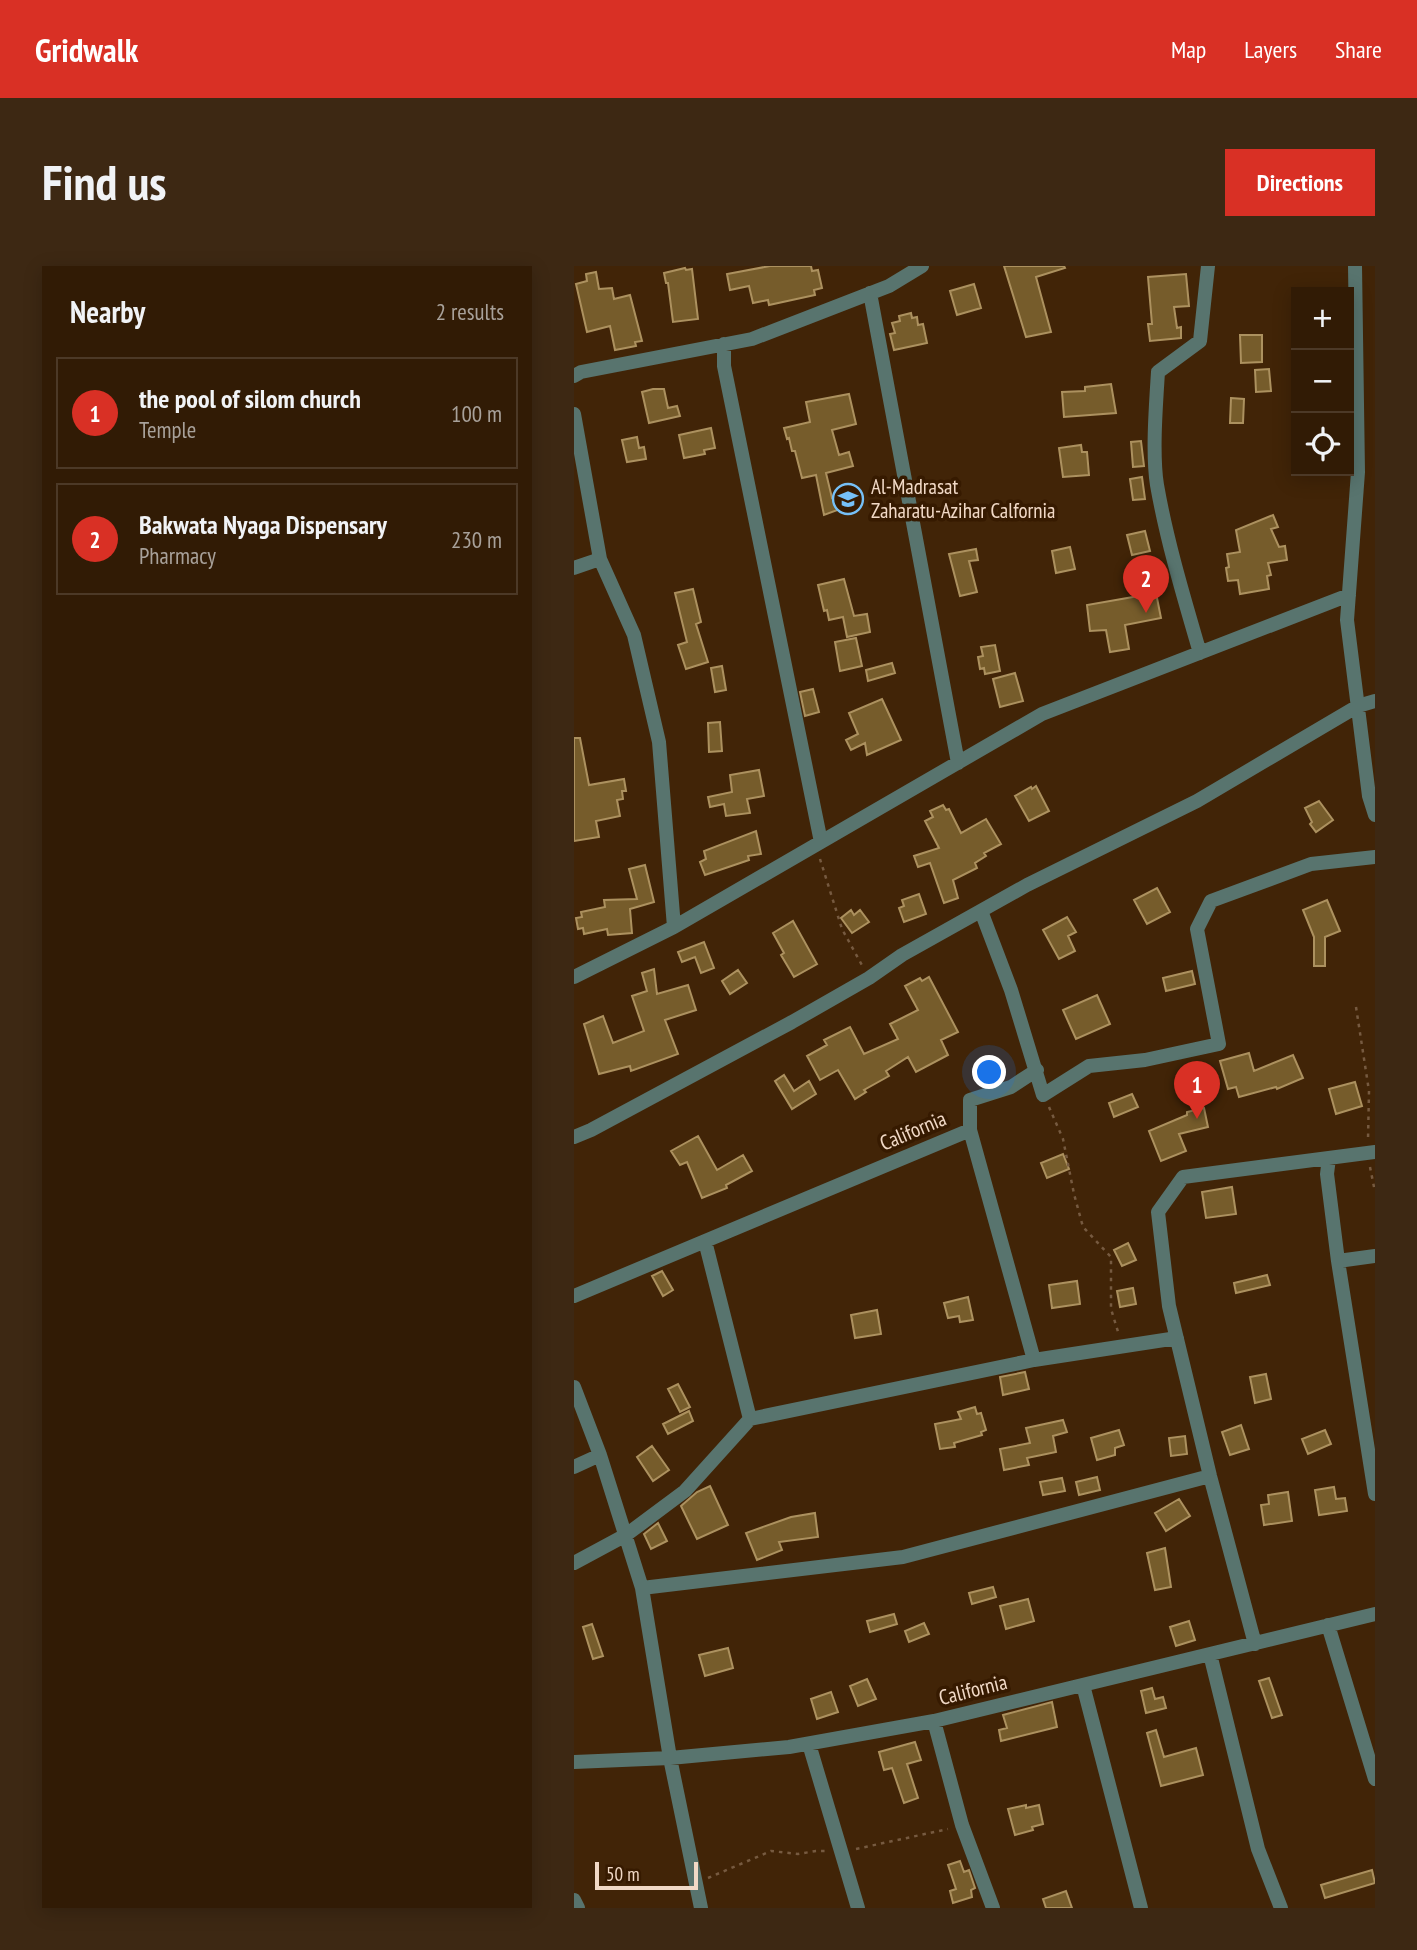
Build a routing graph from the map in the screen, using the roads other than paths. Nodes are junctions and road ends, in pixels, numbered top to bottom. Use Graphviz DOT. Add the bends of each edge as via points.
graph roads {
  1 [pos="922,266"];
  2 [pos="1208,266"];
  3 [pos="1355,266"];
  4 [pos="870,293"];
  5 [pos="724,344"];
  6 [pos="574,376"];
  7 [pos="574,414"];
  8 [pos="600,559"];
  9 [pos="574,568"];
  10 [pos="1349,595"];
  11 [pos="1200,653"];
  12 [pos="1375,701"];
  13 [pos="1358,706"];
  14 [pos="958,763"];
  15 [pos="1375,815"];
  16 [pos="818,843"];
  17 [pos="1375,857"];
  18 [pos="981,911"];
  19 [pos="674,927"];
  20 [pos="574,977"];
  21 [pos="1037,1070"];
  22 [pos="970,1130"];
  23 [pos="574,1137"];
  24 [pos="1371,1152"];
  25 [pos="1329,1158"];
  26 [pos="705,1241"];
  27 [pos="1375,1256"];
  28 [pos="1338,1261"];
  29 [pos="574,1296"];
  30 [pos="1177,1338"];
  31 [pos="1034,1360"];
  32 [pos="574,1387"];
  33 [pos="750,1419"];
  34 [pos="600,1455"];
  35 [pos="574,1467"];
  36 [pos="1210,1476"];
  37 [pos="1375,1493"];
  38 [pos="626,1535"];
  39 [pos="574,1563"];
  40 [pos="642,1588"];
  41 [pos="1375,1614"];
  42 [pos="1328,1625"];
  43 [pos="1255,1644"];
  44 [pos="1210,1654"];
  45 [pos="1083,1685"];
  46 [pos="934,1721"];
  47 [pos="809,1744"];
  48 [pos="670,1758"];
  49 [pos="574,1762"];
  50 [pos="1375,1779"];
  51 [pos="574,1900"];
  52 [pos="578,1908"];
  53 [pos="701,1908"];
  54 [pos="859,1908"];
  55 [pos="993,1908"];
  56 [pos="1141,1908"];
  57 [pos="1281,1908"];
  1 -- 4 [label="street"];
  2 -- 11 [label="street" via="1200,341 1158,372 1156,403 1157,483"];
  3 -- 10 [label="street" via="1358,472"];
  4 -- 5 [label="street" via="752,339"];
  4 -- 14 [label="street"];
  5 -- 6 [label="street"];
  5 -- 16 [label="street" via="724,366"];
  7 -- 8 [label="street"];
  8 -- 9 [label="street"];
  8 -- 19 [label="street" via="634,635 659,741"];
  10 -- 11 [label="street"];
  10 -- 13 [label="street" via="1347,620"];
  11 -- 14 [label="street" via="1042,714"];
  12 -- 13 [label="street"];
  13 -- 15 [label="street"];
  13 -- 18 [label="street" via="1197,801"];
  14 -- 16 [label="street"];
  16 -- 19 [label="street"];
  17 -- 21 [label="street" via="1311,864 1211,901 1197,929 1219,1044 1089,1066 1043,1095"];
  18 -- 21 [label="street"];
  18 -- 23 [label="street" via="869,978"];
  19 -- 20 [label="street"];
  21 -- 22 [label="street" via="1011,1087 970,1100"];
  22 -- 26 [label="street, California"];
  22 -- 31 [label="street, California"];
  24 -- 25 [label="street"];
  25 -- 28 [label="street"];
  25 -- 30 [label="street" via="1183,1177 1158,1212"];
  26 -- 29 [label="street, California"];
  26 -- 33 [label="street"];
  27 -- 28 [label="street"];
  28 -- 37 [label="street"];
  30 -- 31 [label="street"];
  30 -- 36 [label="street"];
  31 -- 33 [label="street"];
  32 -- 34 [label="street"];
  33 -- 38 [label="street" via="685,1491"];
  34 -- 35 [label="street"];
  34 -- 38 [label="street"];
  36 -- 40 [label="street" via="903,1557"];
  36 -- 43 [label="street"];
  38 -- 39 [label="street"];
  38 -- 40 [label="street"];
  40 -- 48 [label="street"];
  41 -- 42 [label="street, California"];
  42 -- 43 [label="street, California"];
  42 -- 50 [label="street"];
  43 -- 44 [label="street, California"];
  44 -- 45 [label="street, California"];
  44 -- 57 [label="street" via="1258,1849"];
  45 -- 46 [label="street, California"];
  45 -- 56 [label="street"];
  46 -- 47 [label="street, California"];
  46 -- 55 [label="street" via="962,1825"];
  47 -- 48 [label="street, California"];
  47 -- 54 [label="street"];
  48 -- 49 [label="street, California"];
  48 -- 53 [label="street"];
  51 -- 52 [label="street"];
}
